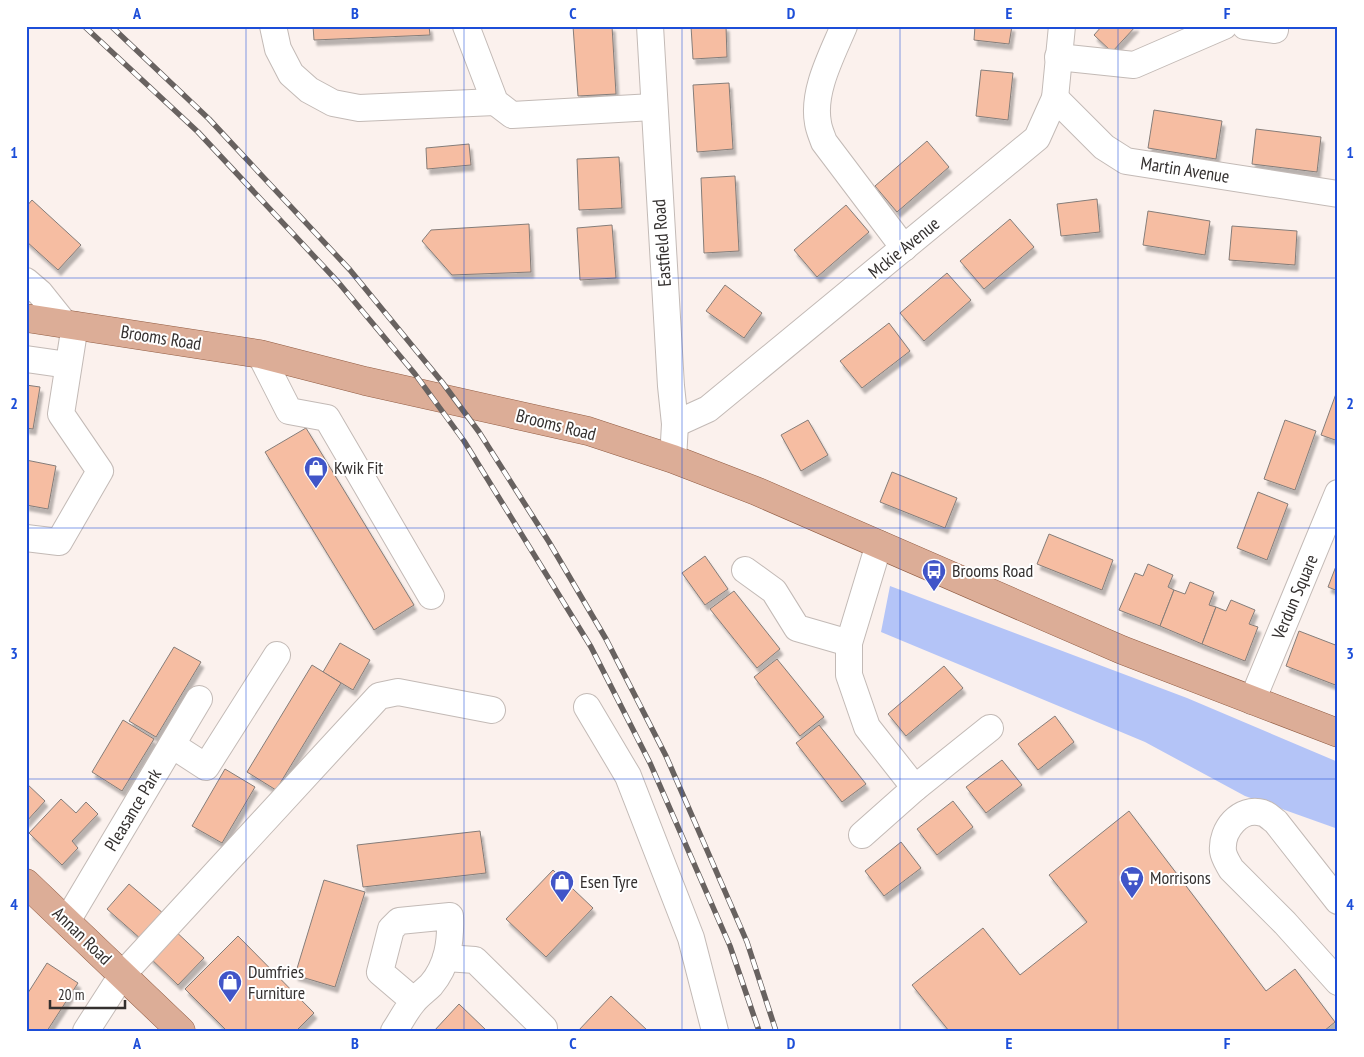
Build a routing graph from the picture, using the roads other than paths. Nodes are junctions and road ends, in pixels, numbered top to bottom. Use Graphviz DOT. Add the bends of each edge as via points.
graph roads {
  1 [pos="273,26"];
  2 [pos="466,26"];
  3 [pos="650,26"];
  4 [pos="844,26"];
  5 [pos="1062,26"];
  6 [pos="1224,26"];
  7 [pos="1245,26"];
  8 [pos="1275,26"];
  9 [pos="1058,58"];
  10 [pos="1055,98"];
  11 [pos="495,102"];
  12 [pos="653,107"];
  13 [pos="1338,194"];
  14 [pos="904,248"];
  15 [pos="26,281"];
  16 [pos="26,318"];
  17 [pos="70,324"];
  18 [pos="260,354"];
  19 [pos="26,359"];
  20 [pos="68,365"];
  21 [pos="676,424"];
  22 [pos="673,459"];
  23 [pos="1338,493"];
  24 [pos="26,538"];
  25 [pos="879,544"];
  26 [pos="744,570"];
  27 [pos="431,596"];
  28 [pos="849,643"];
  29 [pos="276,655"];
  30 [pos="199,699"];
  31 [pos="1252,701"];
  32 [pos="587,707"];
  33 [pos="492,710"];
  34 [pos="990,728"];
  35 [pos="1338,733"];
  36 [pos="172,745"];
  37 [pos="914,788"];
  38 [pos="862,834"];
  39 [pos="26,883"];
  40 [pos="1338,901"];
  41 [pos="67,921"];
  42 [pos="446,958"];
  43 [pos="122,975"];
  44 [pos="1338,982"];
  45 [pos="414,1001"];
  46 [pos="544,1028"];
  47 [pos="86,1031"];
  48 [pos="181,1031"];
  49 [pos="394,1031"];
  50 [pos="715,1031"];
  1 -- 11 [label="street" via="278,49 291,74 308,90 333,103 359,108"];
  2 -- 11 [label="street"];
  3 -- 12 [label="street, Eastfield Road"];
  4 -- 14 [label="street" via="822,78 818,94 818,123 824,142"];
  5 -- 9 [label="street, Mckie Avenue"];
  6 -- 9 [label="street" via="1134,65"];
  7 -- 8 [label="street" via="1275,30"];
  9 -- 10 [label="street, Mckie Avenue"];
  10 -- 13 [label="street, Martin Avenue" via="1104,147 1126,161"];
  10 -- 14 [label="street, Mckie Avenue" via="1037,138"];
  11 -- 12 [label="street" via="512,115"];
  12 -- 21 [label="street, Eastfield Road"];
  14 -- 21 [label="street, Mckie Avenue" via="708,409"];
  15 -- 17 [label="street"];
  16 -- 17 [label="main road, Brooms Road"];
  17 -- 18 [label="main road, Brooms Road"];
  17 -- 20 [label="street"];
  18 -- 22 [label="main road, Brooms Road" via="588,431"];
  18 -- 27 [label="street" via="289,410 327,418"];
  19 -- 20 [label="street"];
  20 -- 24 [label="street" via="60,414 100,471 58,542"];
  21 -- 22 [label="street, Eastfield Road"];
  22 -- 25 [label="main road, Brooms Road"];
  23 -- 31 [label="street, Verdun Square"];
  25 -- 28 [label="street"];
  25 -- 31 [label="main road, Brooms Road" via="1122,650"];
  26 -- 28 [label="street" via="774,591 796,628"];
  28 -- 37 [label="street" via="849,674 867,727"];
  29 -- 36 [label="street" via="206,767"];
  30 -- 36 [label="street, Pleasance Park"];
  31 -- 35 [label="main road, Brooms Road"];
  32 -- 50 [label="street" via="628,776 691,938"];
  33 -- 43 [label="street" via="398,692 379,696"];
  34 -- 37 [label="street"];
  36 -- 41 [label="street, Pleasance Park"];
  37 -- 38 [label="street"];
  39 -- 41 [label="main road, Annan Road"];
  40 -- 44 [label="street" via="1276,822 1264,813 1251,812 1238,817 1230,825 1224,837 1223,850 1231,869"];
  41 -- 43 [label="main road, Annan Road"];
  42 -- 45 [label="street" via="439,974"];
  42 -- 45 [label="street" via="451,936 450,916 399,921 391,929 380,972"];
  42 -- 46 [label="street" via="475,960"];
  43 -- 47 [label="street"];
  43 -- 48 [label="main road, Annan Road"];
  45 -- 49 [label="street"];
}
